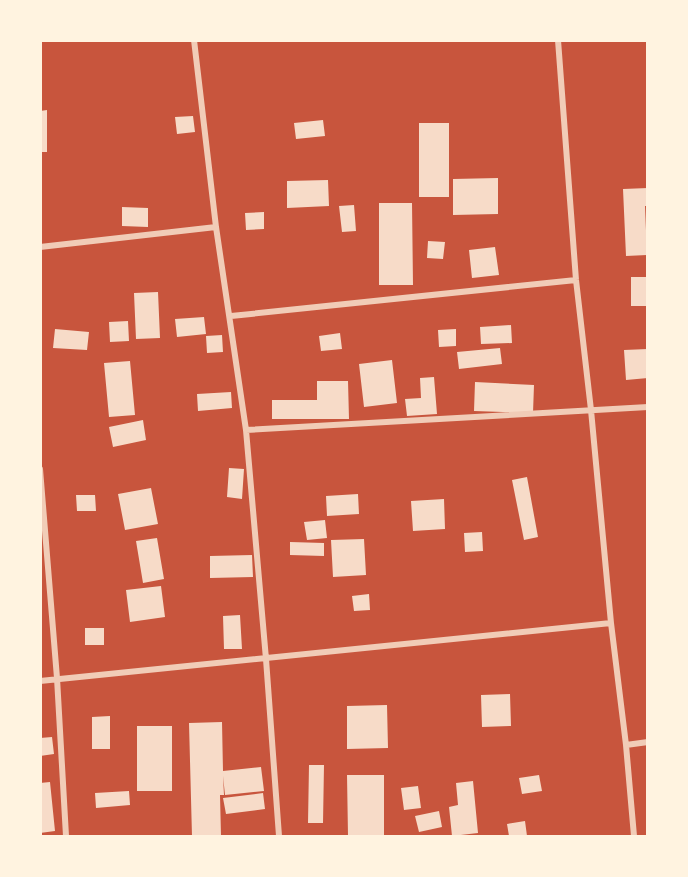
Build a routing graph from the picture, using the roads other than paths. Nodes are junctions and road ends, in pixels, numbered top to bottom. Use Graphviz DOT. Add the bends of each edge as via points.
graph roads {
  1 [pos="194,40"];
  2 [pos="558,40"];
  3 [pos="216,226"];
  4 [pos="40,247"];
  5 [pos="576,280"];
  6 [pos="231,316"];
  7 [pos="648,406"];
  8 [pos="591,411"];
  9 [pos="246,430"];
  10 [pos="40,469"];
  11 [pos="610,623"];
  12 [pos="266,659"];
  13 [pos="57,678"];
  14 [pos="40,681"];
  15 [pos="648,742"];
  16 [pos="626,745"];
  17 [pos="66,837"];
  18 [pos="279,837"];
  19 [pos="634,837"];
  1 -- 3 [label="street"];
  2 -- 5 [label="street"];
  3 -- 4 [label="street"];
  3 -- 6 [label="street"];
  5 -- 6 [label="street"];
  5 -- 8 [label="street"];
  6 -- 9 [label="street"];
  7 -- 8 [label="street"];
  8 -- 9 [label="street"];
  8 -- 11 [label="street"];
  9 -- 12 [label="street"];
  10 -- 13 [label="street"];
  11 -- 12 [label="street"];
  11 -- 16 [label="street"];
  12 -- 13 [label="street"];
  12 -- 18 [label="street"];
  13 -- 14 [label="street"];
  13 -- 17 [label="street"];
  15 -- 16 [label="street"];
  16 -- 19 [label="street"];
}
